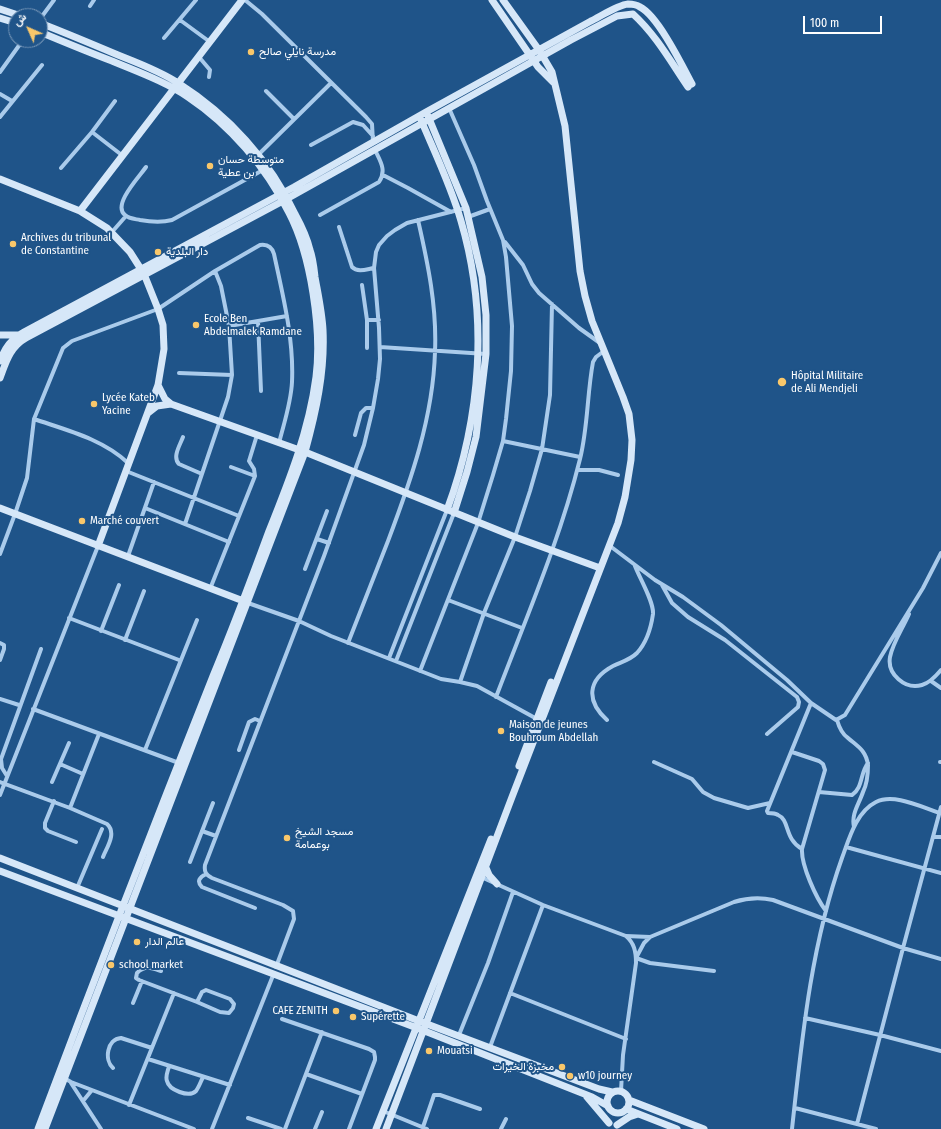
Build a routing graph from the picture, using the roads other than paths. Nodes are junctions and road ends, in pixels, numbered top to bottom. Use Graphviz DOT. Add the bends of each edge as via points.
graph roads {
  1 [pos="54,0"];
  2 [pos="94,0"];
  3 [pos="196,0"];
  4 [pos="242,0"];
  5 [pos="245,0"];
  6 [pos="492,0"];
  7 [pos="503,0"];
  8 [pos="90,6"];
  9 [pos="48,8"];
  10 [pos="180,20"];
  11 [pos="48,26"];
  12 [pos="48,35"];
  13 [pos="164,38"];
  14 [pos="210,42"];
  15 [pos="17,48"];
  16 [pos="541,53"];
  17 [pos="199,57"];
  18 [pos="532,58"];
  19 [pos="42,64"];
  20 [pos="0,72"];
  21 [pos="209,77"];
  22 [pos="553,82"];
  23 [pos="178,83"];
  24 [pos="331,83"];
  25 [pos="174,89"];
  26 [pos="266,91"];
  27 [pos="0,94"];
  28 [pos="12,101"];
  29 [pos="115,101"];
  30 [pos="450,108"];
  31 [pos="0,117"];
  32 [pos="424,118"];
  33 [pos="294,119"];
  34 [pos="92,132"];
  35 [pos="374,143"];
  36 [pos="311,145"];
  37 [pos="258,154"];
  38 [pos="123,156"];
  39 [pos="60,168"];
  40 [pos="146,168"];
  41 [pos="263,170"];
  42 [pos="383,175"];
  43 [pos="0,179"];
  44 [pos="283,197"];
  45 [pos="466,208"];
  46 [pos="490,210"];
  47 [pos="80,211"];
  48 [pos="455,211"];
  49 [pos="320,215"];
  50 [pos="126,216"];
  51 [pos="468,217"];
  52 [pos="418,220"];
  53 [pos="339,227"];
  54 [pos="112,232"];
  55 [pos="503,240"];
  56 [pos="374,268"];
  57 [pos="142,271"];
  58 [pos="215,271"];
  59 [pos="362,285"];
  60 [pos="552,304"];
  61 [pos="158,309"];
  62 [pos="287,316"];
  63 [pos="367,320"];
  64 [pos="379,320"];
  65 [pos="258,321"];
  66 [pos="229,326"];
  67 [pos="19,335"];
  68 [pos="0,336"];
  69 [pos="380,347"];
  70 [pos="367,348"];
  71 [pos="603,348"];
  72 [pos="6,349"];
  73 [pos="435,352"];
  74 [pos="478,353"];
  75 [pos="486,354"];
  76 [pos="179,373"];
  77 [pos="232,375"];
  78 [pos="0,378"];
  79 [pos="158,385"];
  80 [pos="261,391"];
  81 [pos="171,404"];
  82 [pos="373,408"];
  83 [pos="147,414"];
  84 [pos="34,419"];
  85 [pos="219,422"];
  86 [pos="258,434"];
  87 [pos="355,435"];
  88 [pos="184,437"];
  89 [pos="503,441"];
  90 [pos="279,443"];
  91 [pos="542,449"];
  92 [pos="302,451"];
  93 [pos="580,457"];
  94 [pos="128,463"];
  95 [pos="231,467"];
  96 [pos="577,470"];
  97 [pos="126,471"];
  98 [pos="355,472"];
  99 [pos="202,474"];
  100 [pos="618,475"];
  101 [pos="255,476"];
  102 [pos="154,482"];
  103 [pos="406,493"];
  104 [pos="194,498"];
  105 [pos="0,508"];
  106 [pos="145,508"];
  107 [pos="327,511"];
  108 [pos="451,512"];
  109 [pos="15,514"];
  110 [pos="239,516"];
  111 [pos="478,523"];
  112 [pos="185,524"];
  113 [pos="515,537"];
  114 [pos="317,539"];
  115 [pos="229,542"];
  116 [pos="329,543"];
  117 [pos="98,546"];
  118 [pos="610,546"];
  119 [pos="552,551"];
  120 [pos="941,553"];
  121 [pos="0,554"];
  122 [pos="128,556"];
  123 [pos="635,565"];
  124 [pos="600,568"];
  125 [pos="305,569"];
  126 [pos="662,584"];
  127 [pos="119,585"];
  128 [pos="210,589"];
  129 [pos="144,591"];
  130 [pos="448,600"];
  131 [pos="245,602"];
  132 [pos="913,605"];
  133 [pos="484,613"];
  134 [pos="69,618"];
  135 [pos="196,620"];
  136 [pos="299,621"];
  137 [pos="522,628"];
  138 [pos="101,631"];
  139 [pos="125,640"];
  140 [pos="0,643"];
  141 [pos="348,643"];
  142 [pos="41,649"];
  143 [pos="389,658"];
  144 [pos="0,660"];
  145 [pos="179,660"];
  146 [pos="396,661"];
  147 [pos="941,670"];
  148 [pos="420,671"];
  149 [pos="930,681"];
  150 [pos="460,682"];
  151 [pos="941,688"];
  152 [pos="496,697"];
  153 [pos="0,698"];
  154 [pos="811,703"];
  155 [pos="19,705"];
  156 [pos="33,709"];
  157 [pos="536,719"];
  158 [pos="607,720"];
  159 [pos="837,720"];
  160 [pos="260,721"];
  161 [pos="99,734"];
  162 [pos="767,734"];
  163 [pos="69,743"];
  164 [pos="145,750"];
  165 [pos="239,750"];
  166 [pos="792,752"];
  167 [pos="654,762"];
  168 [pos="868,763"];
  169 [pos="60,764"];
  170 [pos="182,764"];
  171 [pos="83,774"];
  172 [pos="7,776"];
  173 [pos="2,782"];
  174 [pos="52,782"];
  175 [pos="819,792"];
  176 [pos="0,795"];
  177 [pos="54,801"];
  178 [pos="213,803"];
  179 [pos="770,804"];
  180 [pos="941,807"];
  181 [pos="70,808"];
  182 [pos="940,812"];
  183 [pos="854,828"];
  184 [pos="102,829"];
  185 [pos="202,831"];
  186 [pos="216,836"];
  187 [pos="933,837"];
  188 [pos="941,837"];
  189 [pos="76,842"];
  190 [pos="846,847"];
  191 [pos="802,849"];
  192 [pos="103,857"];
  193 [pos="0,858"];
  194 [pos="190,862"];
  195 [pos="486,868"];
  196 [pos="925,869"];
  197 [pos="0,871"];
  198 [pos="941,873"];
  199 [pos="206,874"];
  200 [pos="480,877"];
  201 [pos="497,884"];
  202 [pos="78,888"];
  203 [pos="513,892"];
  204 [pos="543,905"];
  205 [pos="127,907"];
  206 [pos="255,908"];
  207 [pos="826,911"];
  208 [pos="123,917"];
  209 [pos="824,920"];
  210 [pos="626,936"];
  211 [pos="650,937"];
  212 [pos="903,948"];
  213 [pos="636,958"];
  214 [pos="941,959"];
  215 [pos="277,966"];
  216 [pos="161,971"];
  217 [pos="714,971"];
  218 [pos="274,974"];
  219 [pos="142,981"];
  220 [pos="174,993"];
  221 [pos="510,993"];
  222 [pos="198,1002"];
  223 [pos="133,1003"];
  224 [pos="805,1018"];
  225 [pos="282,1019"];
  226 [pos="421,1026"];
  227 [pos="322,1032"];
  228 [pos="459,1035"];
  229 [pos="880,1035"];
  230 [pos="626,1039"];
  231 [pos="490,1047"];
  232 [pos="152,1048"];
  233 [pos="941,1052"];
  234 [pos="148,1059"];
  235 [pos="170,1066"];
  236 [pos="113,1068"];
  237 [pos="306,1074"];
  238 [pos="61,1077"];
  239 [pos="203,1077"];
  240 [pos="71,1082"];
  241 [pos="230,1085"];
  242 [pos="92,1090"];
  243 [pos="621,1091"];
  244 [pos="612,1092"];
  245 [pos="362,1094"];
  246 [pos="584,1094"];
  247 [pos="629,1100"];
  248 [pos="83,1101"];
  249 [pos="129,1104"];
  250 [pos="609,1108"];
  251 [pos="795,1108"];
  252 [pos="480,1109"];
  253 [pos="384,1111"];
  254 [pos="623,1111"];
  255 [pos="322,1112"];
  256 [pos="392,1114"];
  257 [pos="638,1114"];
  258 [pos="248,1118"];
  259 [pos="506,1119"];
  260 [pos="45,1123"];
  261 [pos="857,1124"];
  262 [pos="608,1126"];
  263 [pos="616,1127"];
  264 [pos="425,1128"];
  265 [pos="38,1129"];
  266 [pos="101,1129"];
  267 [pos="194,1129"];
  268 [pos="212,1129"];
  269 [pos="280,1129"];
  270 [pos="285,1129"];
  271 [pos="316,1129"];
  272 [pos="349,1129"];
  273 [pos="376,1129"];
  274 [pos="386,1129"];
  275 [pos="501,1129"];
  276 [pos="677,1129"];
  277 [pos="704,1129"];
  278 [pos="792,1129"];
  279 [pos="876,1129"];
  1 -- 9 [label="street"];
  2 -- 8 [label="street"];
  3 -- 10 [label="street"];
  4 -- 14 [label="main road"];
  5 -- 24 [label="street"];
  6 -- 18 [label="main road"];
  7 -- 16 [label="main road"];
  10 -- 13 [label="street"];
  10 -- 14 [label="street"];
  11 -- 23 [label="main road" via="135,61"];
  12 -- 25 [label="main road"];
  14 -- 17 [label="main road"];
  15 -- 20 [label="street"];
  16 -- 16 [label="main road" via="617,16 633,14 648,29 690,85 664,34 647,12 637,5 628,4 617,8"];
  16 -- 18 [label="main road"];
  16 -- 22 [label="main road" via="552,72"];
  17 -- 21 [label="street" via="208,67"];
  17 -- 23 [label="main road"];
  18 -- 22 [label="main road"];
  18 -- 30 [label="main road"];
  18 -- 32 [label="main road"];
  19 -- 28 [label="street"];
  22 -- 71 [label="main road" via="565,126 582,284 592,321"];
  23 -- 25 [label="main road"];
  23 -- 37 [label="main road" via="227,121"];
  24 -- 33 [label="street"];
  24 -- 35 [label="street" via="369,120 373,128"];
  25 -- 38 [label="main road"];
  25 -- 41 [label="main road" via="218,121"];
  26 -- 33 [label="street"];
  27 -- 28 [label="street"];
  28 -- 31 [label="street"];
  29 -- 34 [label="street"];
  30 -- 32 [label="main road"];
  30 -- 46 [label="street"];
  32 -- 35 [label="main road"];
  32 -- 45 [label="main road"];
  32 -- 48 [label="main road"];
  33 -- 37 [label="street"];
  34 -- 38 [label="street"];
  34 -- 39 [label="street"];
  35 -- 36 [label="street" via="363,125 353,122"];
  35 -- 42 [label="street" via="383,166"];
  35 -- 44 [label="main road"];
  37 -- 44 [label="main road"];
  38 -- 47 [label="main road"];
  40 -- 50 [label="street" via="124,198 123,212"];
  41 -- 44 [label="main road"];
  41 -- 50 [label="street" via="168,221 148,221"];
  42 -- 48 [label="street"];
  42 -- 49 [label="street" via="376,184"];
  43 -- 47 [label="main road"];
  44 -- 57 [label="main road"];
  44 -- 92 [label="main road" via="305,255 318,327 316,376"];
  45 -- 48 [label="street"];
  45 -- 51 [label="main road"];
  46 -- 51 [label="street"];
  46 -- 55 [label="street"];
  47 -- 54 [label="main road"];
  48 -- 52 [label="street"];
  48 -- 74 [label="main road" via="470,257 476,295"];
  50 -- 54 [label="street"];
  51 -- 75 [label="main road" via="483,285"];
  52 -- 56 [label="street" via="407,223 387,236 376,252"];
  52 -- 73 [label="street" via="429,267 434,308"];
  53 -- 56 [label="street" via="354,270"];
  54 -- 57 [label="main road" via="130,252"];
  55 -- 60 [label="street" via="524,265 534,287"];
  55 -- 89 [label="street" via="512,326 510,379"];
  56 -- 64 [label="street"];
  57 -- 61 [label="main road"];
  57 -- 67 [label="main road"];
  57 -- 72 [label="main road"];
  58 -- 61 [label="street"];
  58 -- 62 [label="street" via="257,246 268,245 274,254"];
  58 -- 66 [label="street" via="221,286"];
  59 -- 63 [label="street"];
  60 -- 71 [label="street"];
  60 -- 91 [label="street" via="550,395"];
  61 -- 79 [label="main road" via="163,325 164,349"];
  61 -- 84 [label="street" via="66,345 59,355"];
  62 -- 65 [label="street"];
  62 -- 90 [label="street" via="292,383"];
  63 -- 64 [label="street"];
  63 -- 70 [label="street"];
  64 -- 69 [label="street"];
  65 -- 66 [label="street"];
  65 -- 80 [label="street"];
  66 -- 77 [label="street"];
  67 -- 68 [label="main road"];
  67 -- 72 [label="main road"];
  68 -- 72 [label="main road"];
  69 -- 73 [label="street"];
  69 -- 82 [label="street"];
  71 -- 93 [label="street" via="593,362"];
  71 -- 118 [label="main road" via="626,405 632,440 626,497"];
  72 -- 78 [label="main road"];
  73 -- 74 [label="street"];
  73 -- 103 [label="street" via="427,421"];
  74 -- 75 [label="street"];
  74 -- 108 [label="main road" via="469,439"];
  75 -- 108 [label="main road" via="476,437 467,472"];
  76 -- 77 [label="street"];
  77 -- 85 [label="street"];
  79 -- 81 [label="main road" via="165,399"];
  79 -- 83 [label="main road"];
  81 -- 83 [label="main road" via="157,406"];
  81 -- 85 [label="main road"];
  82 -- 87 [label="street" via="366,408 362,412"];
  82 -- 98 [label="street"];
  83 -- 94 [label="main road"];
  84 -- 94 [label="street" via="91,439 113,450"];
  84 -- 109 [label="street" via="28,472"];
  85 -- 86 [label="main road"];
  85 -- 99 [label="street"];
  86 -- 90 [label="main road"];
  86 -- 101 [label="street" via="249,461"];
  88 -- 99 [label="street" via="176,461"];
  89 -- 91 [label="street"];
  89 -- 111 [label="street"];
  90 -- 92 [label="main road"];
  91 -- 93 [label="street"];
  91 -- 113 [label="street"];
  92 -- 98 [label="main road"];
  92 -- 131 [label="main road"];
  93 -- 96 [label="street"];
  94 -- 97 [label="main road"];
  95 -- 101 [label="street"];
  96 -- 100 [label="street" via="604,470"];
  96 -- 119 [label="street"];
  97 -- 102 [label="street"];
  97 -- 117 [label="main road"];
  98 -- 103 [label="main road"];
  98 -- 116 [label="street"];
  99 -- 104 [label="street"];
  101 -- 110 [label="street"];
  102 -- 104 [label="street"];
  102 -- 106 [label="street"];
  103 -- 108 [label="main road"];
  103 -- 141 [label="street"];
  104 -- 110 [label="street"];
  104 -- 112 [label="street"];
  105 -- 109 [label="main road"];
  106 -- 112 [label="street"];
  106 -- 122 [label="street"];
  107 -- 114 [label="street"];
  108 -- 111 [label="main road"];
  108 -- 143 [label="street"];
  108 -- 146 [label="street"];
  109 -- 117 [label="main road"];
  109 -- 121 [label="street"];
  110 -- 115 [label="street"];
  111 -- 113 [label="main road"];
  111 -- 130 [label="street"];
  112 -- 115 [label="street"];
  113 -- 119 [label="main road"];
  113 -- 133 [label="street"];
  114 -- 116 [label="street"];
  114 -- 125 [label="street"];
  115 -- 128 [label="street"];
  116 -- 136 [label="street"];
  117 -- 122 [label="main road"];
  117 -- 134 [label="street"];
  118 -- 123 [label="street"];
  118 -- 124 [label="main road"];
  119 -- 124 [label="main road"];
  119 -- 137 [label="street"];
  120 -- 132 [label="street"];
  122 -- 128 [label="main road"];
  123 -- 126 [label="street"];
  123 -- 158 [label="street" via="653,612 648,636 636,653 630,659 604,672 594,684 593,702"];
  124 -- 157 [label="main road" via="593,577"];
  124 -- 195 [label="main road"];
  126 -- 154 [label="street" via="721,625"];
  126 -- 162 [label="street" via="672,603 688,617 724,640 797,697 798,707"];
  127 -- 138 [label="street"];
  128 -- 131 [label="main road"];
  129 -- 139 [label="street"];
  130 -- 133 [label="street"];
  130 -- 148 [label="street"];
  131 -- 136 [label="street"];
  131 -- 170 [label="main road"];
  132 -- 149 [label="street" via="894,645 890,658 891,669 903,683 912,686"];
  132 -- 159 [label="street" via="845,715"];
  133 -- 137 [label="street"];
  133 -- 150 [label="street"];
  134 -- 138 [label="street"];
  134 -- 156 [label="street"];
  135 -- 145 [label="street"];
  136 -- 141 [label="street"];
  136 -- 160 [label="street"];
  137 -- 152 [label="street"];
  138 -- 139 [label="street"];
  139 -- 145 [label="street"];
  140 -- 144 [label="street" via="4,645 4,649"];
  141 -- 143 [label="street"];
  142 -- 155 [label="street"];
  143 -- 146 [label="street"];
  145 -- 164 [label="street"];
  146 -- 148 [label="street"];
  147 -- 149 [label="street"];
  148 -- 150 [label="street" via="441,679"];
  149 -- 151 [label="street"];
  150 -- 152 [label="street" via="477,686"];
  152 -- 157 [label="street"];
  153 -- 155 [label="street"];
  154 -- 159 [label="street"];
  154 -- 166 [label="street"];
  155 -- 172 [label="street" via="1,759 2,768"];
  156 -- 161 [label="street"];
  156 -- 172 [label="street"];
  157 -- 200 [label="main road"];
  159 -- 168 [label="street" via="842,731 856,743"];
  160 -- 165 [label="street" via="255,719 249,722"];
  160 -- 186 [label="street"];
  161 -- 164 [label="street"];
  161 -- 171 [label="street"];
  163 -- 169 [label="street"];
  164 -- 170 [label="street"];
  166 -- 175 [label="street" via="823,764 825,770"];
  166 -- 179 [label="street"];
  167 -- 179 [label="street" via="692,779 703,792 714,798 748,808"];
  168 -- 175 [label="street" via="855,794"];
  168 -- 183 [label="street" via="864,790 854,811"];
  169 -- 171 [label="street"];
  169 -- 174 [label="street"];
  170 -- 205 [label="main road"];
  171 -- 181 [label="street"];
  172 -- 173 [label="street"];
  173 -- 176 [label="street"];
  173 -- 177 [label="street"];
  175 -- 191 [label="street"];
  177 -- 181 [label="street"];
  177 -- 189 [label="street" via="45,828"];
  178 -- 185 [label="street"];
  179 -- 191 [label="street" via="768,813 783,818 790,838"];
  180 -- 182 [label="street"];
  181 -- 192 [label="street" via="109,826 112,834"];
  182 -- 183 [label="street" via="898,799 888,799 869,806"];
  182 -- 187 [label="street"];
  183 -- 190 [label="street"];
  184 -- 202 [label="street"];
  185 -- 186 [label="street"];
  185 -- 194 [label="street"];
  186 -- 199 [label="street" via="205,865"];
  187 -- 188 [label="street"];
  187 -- 196 [label="street"];
  190 -- 196 [label="street"];
  190 -- 207 [label="street"];
  191 -- 207 [label="street" via="803,861 814,892"];
  193 -- 202 [label="main road"];
  195 -- 200 [label="main road"];
  195 -- 201 [label="main road" via="489,876"];
  196 -- 198 [label="street"];
  196 -- 212 [label="street"];
  197 -- 208 [label="main road"];
  199 -- 206 [label="street" via="199,880 202,887"];
  199 -- 215 [label="street" via="293,911 293,923"];
  200 -- 201 [label="street"];
  200 -- 226 [label="main road"];
  201 -- 203 [label="street"];
  202 -- 205 [label="main road"];
  203 -- 204 [label="street"];
  203 -- 228 [label="street"];
  204 -- 210 [label="street"];
  204 -- 221 [label="street"];
  205 -- 208 [label="main road"];
  205 -- 215 [label="main road"];
  207 -- 209 [label="street"];
  208 -- 218 [label="main road"];
  208 -- 238 [label="main road"];
  209 -- 211 [label="street" via="773,900 753,898 734,902"];
  209 -- 212 [label="street"];
  209 -- 224 [label="street"];
  210 -- 211 [label="street"];
  210 -- 213 [label="street" via="635,947"];
  211 -- 213 [label="street"];
  212 -- 214 [label="street"];
  212 -- 229 [label="street"];
  213 -- 217 [label="street" via="650,963"];
  213 -- 230 [label="street"];
  215 -- 218 [label="street"];
  215 -- 226 [label="main road"];
  216 -- 219 [label="street" via="149,967 141,969 136,976 137,980"];
  218 -- 226 [label="main road"];
  218 -- 241 [label="street"];
  219 -- 220 [label="street"];
  219 -- 223 [label="street"];
  220 -- 222 [label="street"];
  220 -- 232 [label="street"];
  221 -- 230 [label="street"];
  221 -- 231 [label="street"];
  222 -- 222 [label="street" via="226,1014 231,1011 234,1004 230,999 208,990 202,992"];
  224 -- 229 [label="street"];
  224 -- 251 [label="street"];
  225 -- 227 [label="street"];
  226 -- 228 [label="main road"];
  226 -- 246 [label="main road"];
  226 -- 253 [label="main road"];
  226 -- 256 [label="main road"];
  227 -- 237 [label="street"];
  227 -- 245 [label="street" via="374,1052 375,1060"];
  228 -- 231 [label="main road"];
  229 -- 233 [label="street"];
  229 -- 261 [label="street"];
  230 -- 243 [label="street"];
  231 -- 244 [label="main road"];
  232 -- 234 [label="street"];
  232 -- 236 [label="street" via="121,1038 116,1039 112,1042 108,1056"];
  234 -- 235 [label="street"];
  234 -- 249 [label="street"];
  235 -- 239 [label="street"];
  235 -- 239 [label="street" via="166,1077 167,1083 183,1093 191,1094 196,1091"];
  237 -- 245 [label="street"];
  237 -- 270 [label="street"];
  238 -- 240 [label="street"];
  238 -- 260 [label="main road"];
  239 -- 241 [label="street"];
  240 -- 242 [label="street"];
  240 -- 248 [label="street"];
  241 -- 268 [label="street"];
  242 -- 248 [label="street"];
  242 -- 249 [label="street"];
  243 -- 244 [label="main road"];
  243 -- 247 [label="main road"];
  244 -- 250 [label="main road" via="607,1100"];
  245 -- 272 [label="street"];
  246 -- 250 [label="main road"];
  246 -- 262 [label="main road"];
  247 -- 254 [label="main road"];
  247 -- 277 [label="main road"];
  248 -- 266 [label="street"];
  249 -- 267 [label="street"];
  250 -- 254 [label="main road" via="615,1112"];
  250 -- 262 [label="main road"];
  251 -- 261 [label="street"];
  251 -- 278 [label="street"];
  252 -- 264 [label="street" via="435,1094"];
  253 -- 256 [label="street"];
  253 -- 273 [label="main road"];
  254 -- 257 [label="main road"];
  254 -- 263 [label="main road"];
  255 -- 271 [label="street"];
  256 -- 264 [label="street"];
  256 -- 274 [label="main road"];
  257 -- 263 [label="main road"];
  257 -- 276 [label="main road"];
  258 -- 269 [label="street"];
  259 -- 275 [label="street"];
  260 -- 265 [label="main road"];
  261 -- 279 [label="street"];
}
